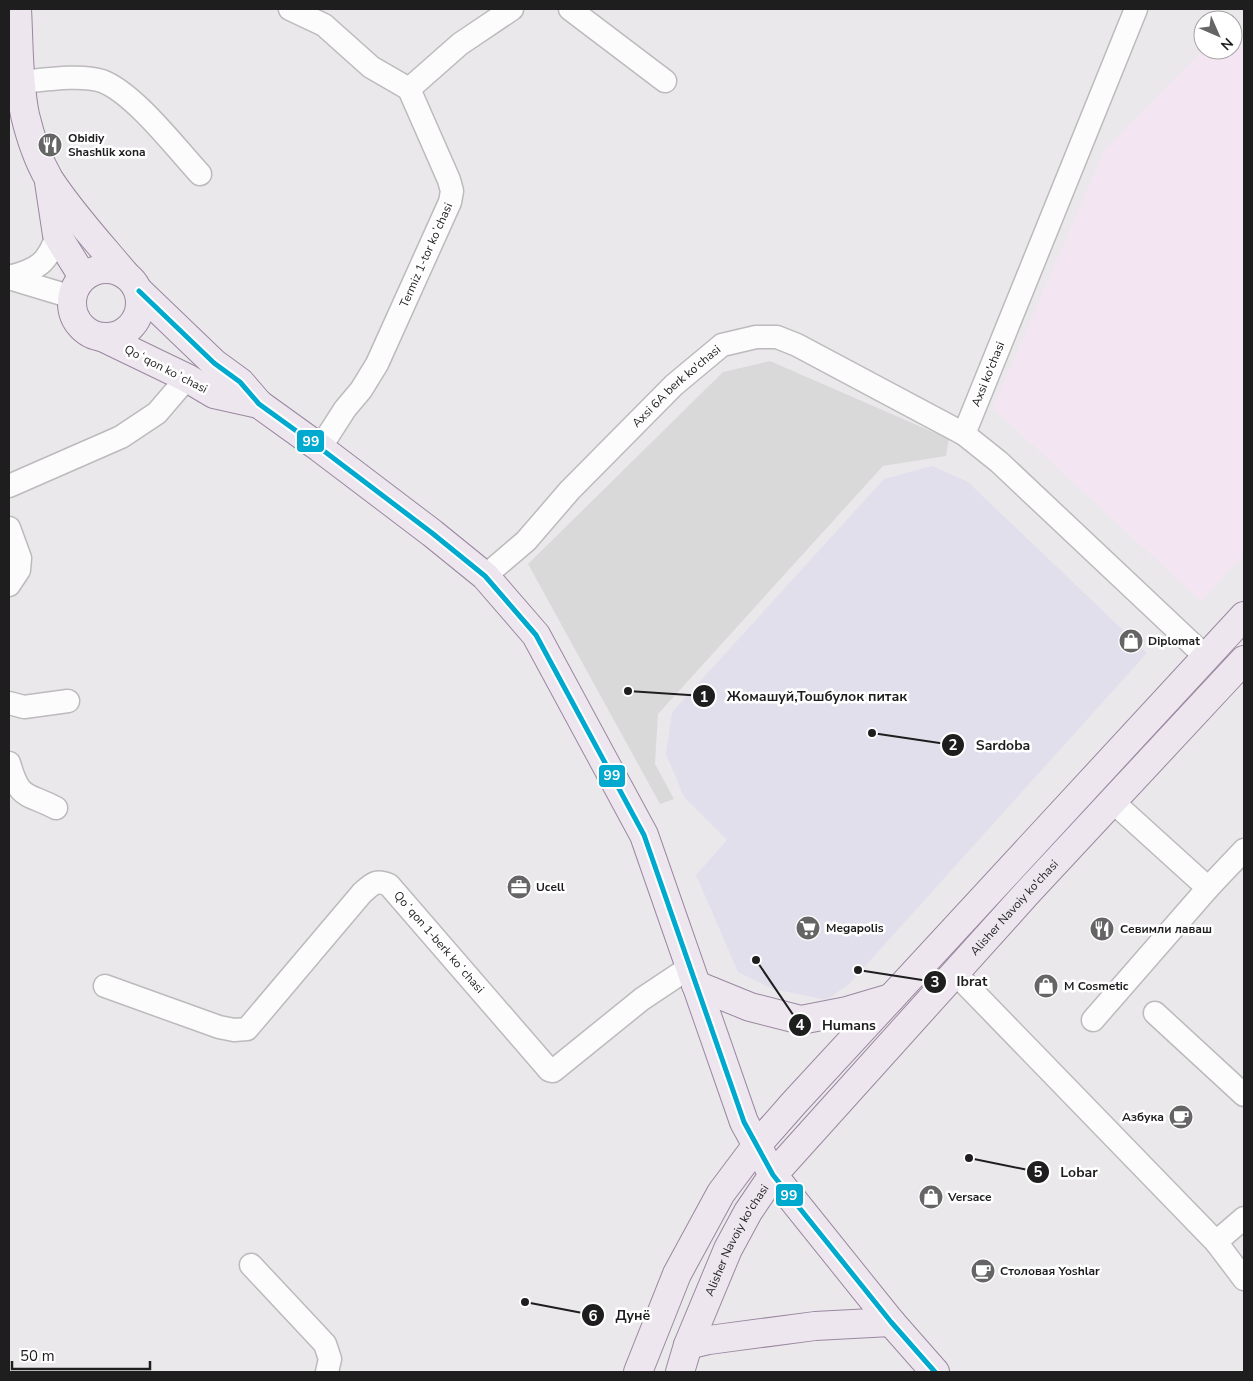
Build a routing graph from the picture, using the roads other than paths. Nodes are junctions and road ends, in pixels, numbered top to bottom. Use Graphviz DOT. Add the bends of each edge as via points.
graph roads {
  1 [pos="17,9"];
  2 [pos="290,9"];
  3 [pos="512,9"];
  4 [pos="570,9"];
  5 [pos="1136,9"];
  6 [pos="21,82"];
  7 [pos="665,82"];
  8 [pos="409,89"];
  9 [pos="200,174"];
  10 [pos="49,178"];
  11 [pos="57,235"];
  12 [pos="9,277"];
  13 [pos="132,282"];
  14 [pos="78,287"];
  15 [pos="104,338"];
  16 [pos="186,378"];
  17 [pos="259,404"];
  18 [pos="964,434"];
  19 [pos="320,448"];
  20 [pos="9,486"];
  21 [pos="9,528"];
  22 [pos="485,576"];
  23 [pos="9,585"];
  24 [pos="1244,616"];
  25 [pos="1206,657"];
  26 [pos="1244,660"];
  27 [pos="68,701"];
  28 [pos="9,703"];
  29 [pos="9,763"];
  30 [pos="1112,801"];
  31 [pos="56,808"];
  32 [pos="1244,850"];
  33 [pos="1208,888"];
  34 [pos="955,973"];
  35 [pos="693,976"];
  36 [pos="105,986"];
  37 [pos="891,998"];
  38 [pos="1155,1013"];
  39 [pos="1093,1020"];
  40 [pos="1244,1095"];
  41 [pos="757,1145"];
  42 [pos="773,1175"];
  43 [pos="1244,1218"];
  44 [pos="1216,1242"];
  45 [pos="251,1265"];
  46 [pos="1244,1280"];
  47 [pos="891,1322"];
  48 [pos="688,1345"];
  49 [pos="326,1372"];
  50 [pos="638,1372"];
  51 [pos="680,1372"];
  52 [pos="935,1372"];
  1 -- 6 [label="main road, Qoʻqon koʻchasi"];
  2 -- 8 [label="street" via="324,25 371,67"];
  3 -- 8 [label="street" via="460,44"];
  4 -- 7 [label="street"];
  5 -- 18 [label="street, Axsi ko'chasi"];
  6 -- 9 [label="street" via="85,78 102,81 119,90 142,110"];
  6 -- 10 [label="main road, Qoʻqon koʻchasi" via="25,114"];
  8 -- 19 [label="street, Termiz 1-tor koʼchasi" via="449,180 452,190 450,202 378,364"];
  10 -- 11 [label="main road, Qoʻqon koʻchasi"];
  10 -- 13 [label="main road, Qoʻqon koʻchasi" via="80,221"];
  11 -- 12 [label="street" via="44,260 27,272"];
  11 -- 14 [label="main road, Qoʻqon koʻchasi"];
  12 -- 14 [label="street"];
  13 -- 14 [label="main road" via="115,270 104,268 93,271"];
  13 -- 15 [label="main road" via="141,302 135,323 116,337"];
  13 -- 17 [label="main road, Qoʻqon koʻchasi" via="214,363 240,382"];
  14 -- 15 [label="main road" via="72,309 76,320 83,329"];
  15 -- 16 [label="main road, Qoʻqon koʻchasi"];
  16 -- 17 [label="main road, Qoʻqon koʻchasi" via="214,394"];
  16 -- 20 [label="street" via="157,413 121,437"];
  17 -- 19 [label="main road, Qoʻqon koʻchasi"];
  18 -- 22 [label="street, Axsi 6А berk ko'chasi" via="777,337 756,337 722,345 674,385 570,490 526,541"];
  18 -- 25 [label="street" via="999,462"];
  19 -- 22 [label="main road, Qoʻqon koʻchasi"];
  21 -- 23 [label="street" via="20,558 19,570"];
  22 -- 35 [label="main road, Qoʻqon koʻchasi" via="536,635 644,836"];
  24 -- 25 [label="main road"];
  25 -- 37 [label="main road"];
  26 -- 30 [label="main road, Alisher Navoiy ko'chasi"];
  27 -- 28 [label="street" via="24,707"];
  29 -- 31 [label="street" via="23,793"];
  30 -- 33 [label="street"];
  30 -- 34 [label="main road, Alisher Navoiy ko'chasi"];
  32 -- 33 [label="street"];
  33 -- 39 [label="street"];
  34 -- 42 [label="main road, Alisher Navoiy ko'chasi"];
  34 -- 44 [label="street"];
  35 -- 36 [label="street, Qoʻqon 1-berk koʻchasi" via="642,999 553,1071 549,1070 389,885 381,881 373,883 362,893 247,1029 219,1027"];
  35 -- 37 [label="main road" via="750,1007 801,1020"];
  35 -- 41 [label="main road, Qoʻqon koʻchasi" via="744,1122"];
  37 -- 41 [label="main road"];
  38 -- 40 [label="street"];
  41 -- 42 [label="main road, Qoʻqon koʻchasi"];
  41 -- 50 [label="main road" via="721,1193 677,1274"];
  42 -- 47 [label="main road, Qoʻqon koʻchasi"];
  42 -- 48 [label="main road, Alisher Navoiy ko'chasi" via="728,1248"];
  43 -- 44 [label="street"];
  44 -- 46 [label="street"];
  45 -- 49 [label="street" via="325,1344 330,1359"];
  47 -- 48 [label="main road" via="815,1326"];
  47 -- 52 [label="main road, Qoʻqon koʻchasi"];
  48 -- 51 [label="main road, Alisher Navoiy ko'chasi"];
}
